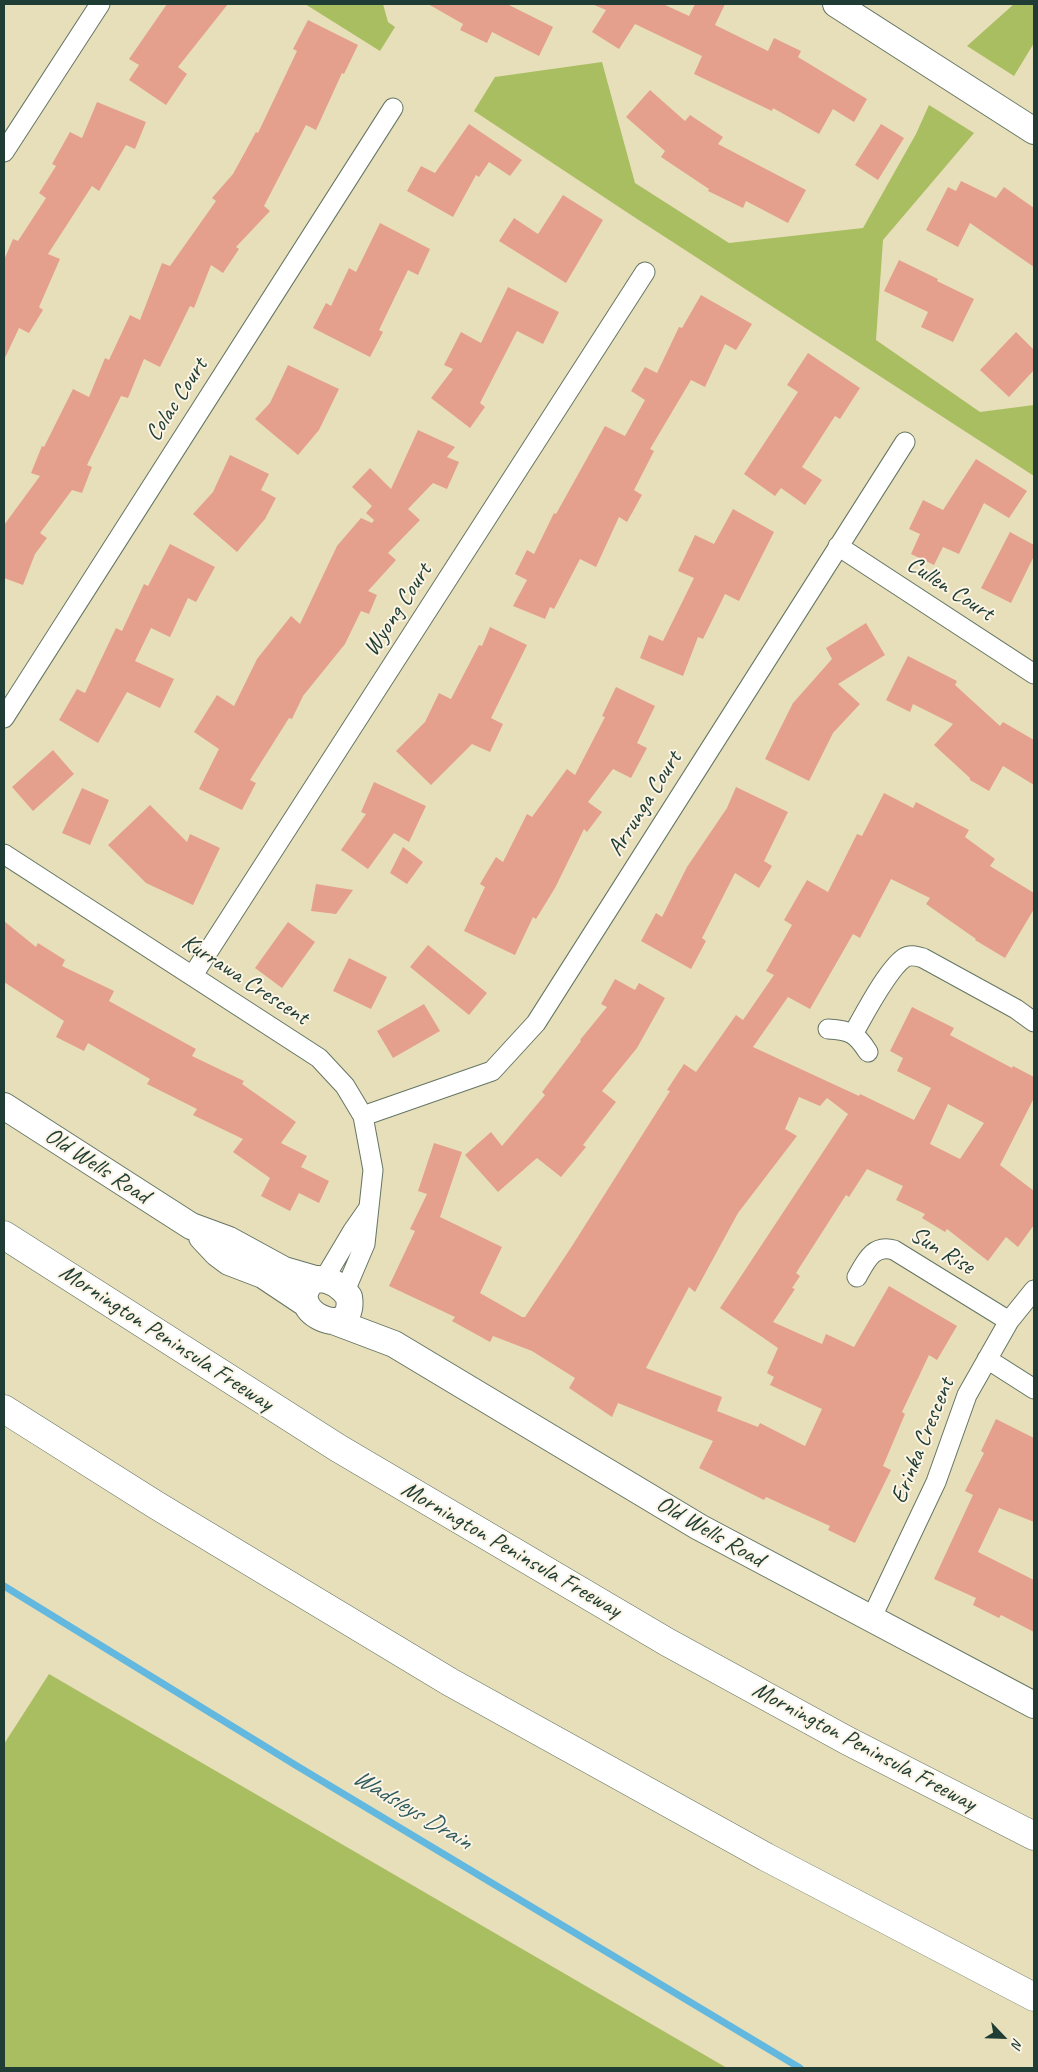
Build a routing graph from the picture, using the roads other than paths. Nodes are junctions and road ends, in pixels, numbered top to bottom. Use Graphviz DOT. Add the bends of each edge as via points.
graph roads {
  1 [pos="100,4"];
  2 [pos="836,4"];
  3 [pos="393,108"];
  4 [pos="1034,131"];
  5 [pos="4,152"];
  6 [pos="645,272"];
  7 [pos="905,442"];
  8 [pos="838,546"];
  9 [pos="1034,674"];
  10 [pos="4,718"];
  11 [pos="4,854"];
  12 [pos="193,975"];
  13 [pos="1034,1022"];
  14 [pos="828,1029"];
  15 [pos="853,1034"];
  16 [pos="868,1052"];
  17 [pos="4,1106"];
  18 [pos="363,1116"];
  19 [pos="4,1235"];
  20 [pos="857,1277"];
  21 [pos="328,1290"];
  22 [pos="1034,1290"];
  23 [pos="1009,1321"];
  24 [pos="394,1344"];
  25 [pos="987,1359"];
  26 [pos="1034,1389"];
  27 [pos="4,1409"];
  28 [pos="871,1619"];
  29 [pos="1034,1705"];
  30 [pos="1034,1836"];
  31 [pos="1034,1997"];
  1 -- 5 [label="street"];
  2 -- 4 [label="street"];
  3 -- 10 [label="street, Colac Court"];
  6 -- 12 [label="street, Wyong Court"];
  7 -- 8 [label="street, Arrunga Court"];
  8 -- 9 [label="street, Cullen Court"];
  8 -- 18 [label="street, Arrunga Court" via="536,1023 492,1071"];
  11 -- 12 [label="street, Kurrawa Crescent"];
  12 -- 18 [label="street, Kurrawa Crescent" via="319,1058 345,1086"];
  13 -- 15 [label="street" via="1016,1009 914,955 904,958 890,973"];
  14 -- 15 [label="street"];
  15 -- 16 [label="street"];
  17 -- 21 [label="street, Old Wells Road" via="191,1226 229,1240"];
  18 -- 21 [label="street, Kurrawa Crescent" via="374,1170 368,1208 352,1232"];
  19 -- 30 [label="highway, Mornington Peninsula Freeway" via="338,1448 667,1642 848,1741"];
  20 -- 23 [label="street, Sun Rise" via="874,1252 887,1248 894,1250"];
  21 -- 24 [label="street, Old Wells Road"];
  21 -- 24 [label="street, Old Wells Road" via="311,1311 319,1317"];
  22 -- 23 [label="street, Erinka Crescent"];
  23 -- 25 [label="street, Erinka Crescent"];
  24 -- 28 [label="street, Old Wells Road" via="699,1527"];
  25 -- 26 [label="street"];
  25 -- 28 [label="street, Erinka Crescent" via="967,1395 936,1482"];
  27 -- 31 [label="highway" via="156,1505 450,1682 766,1857"];
  28 -- 29 [label="street, Old Wells Road"];
}
